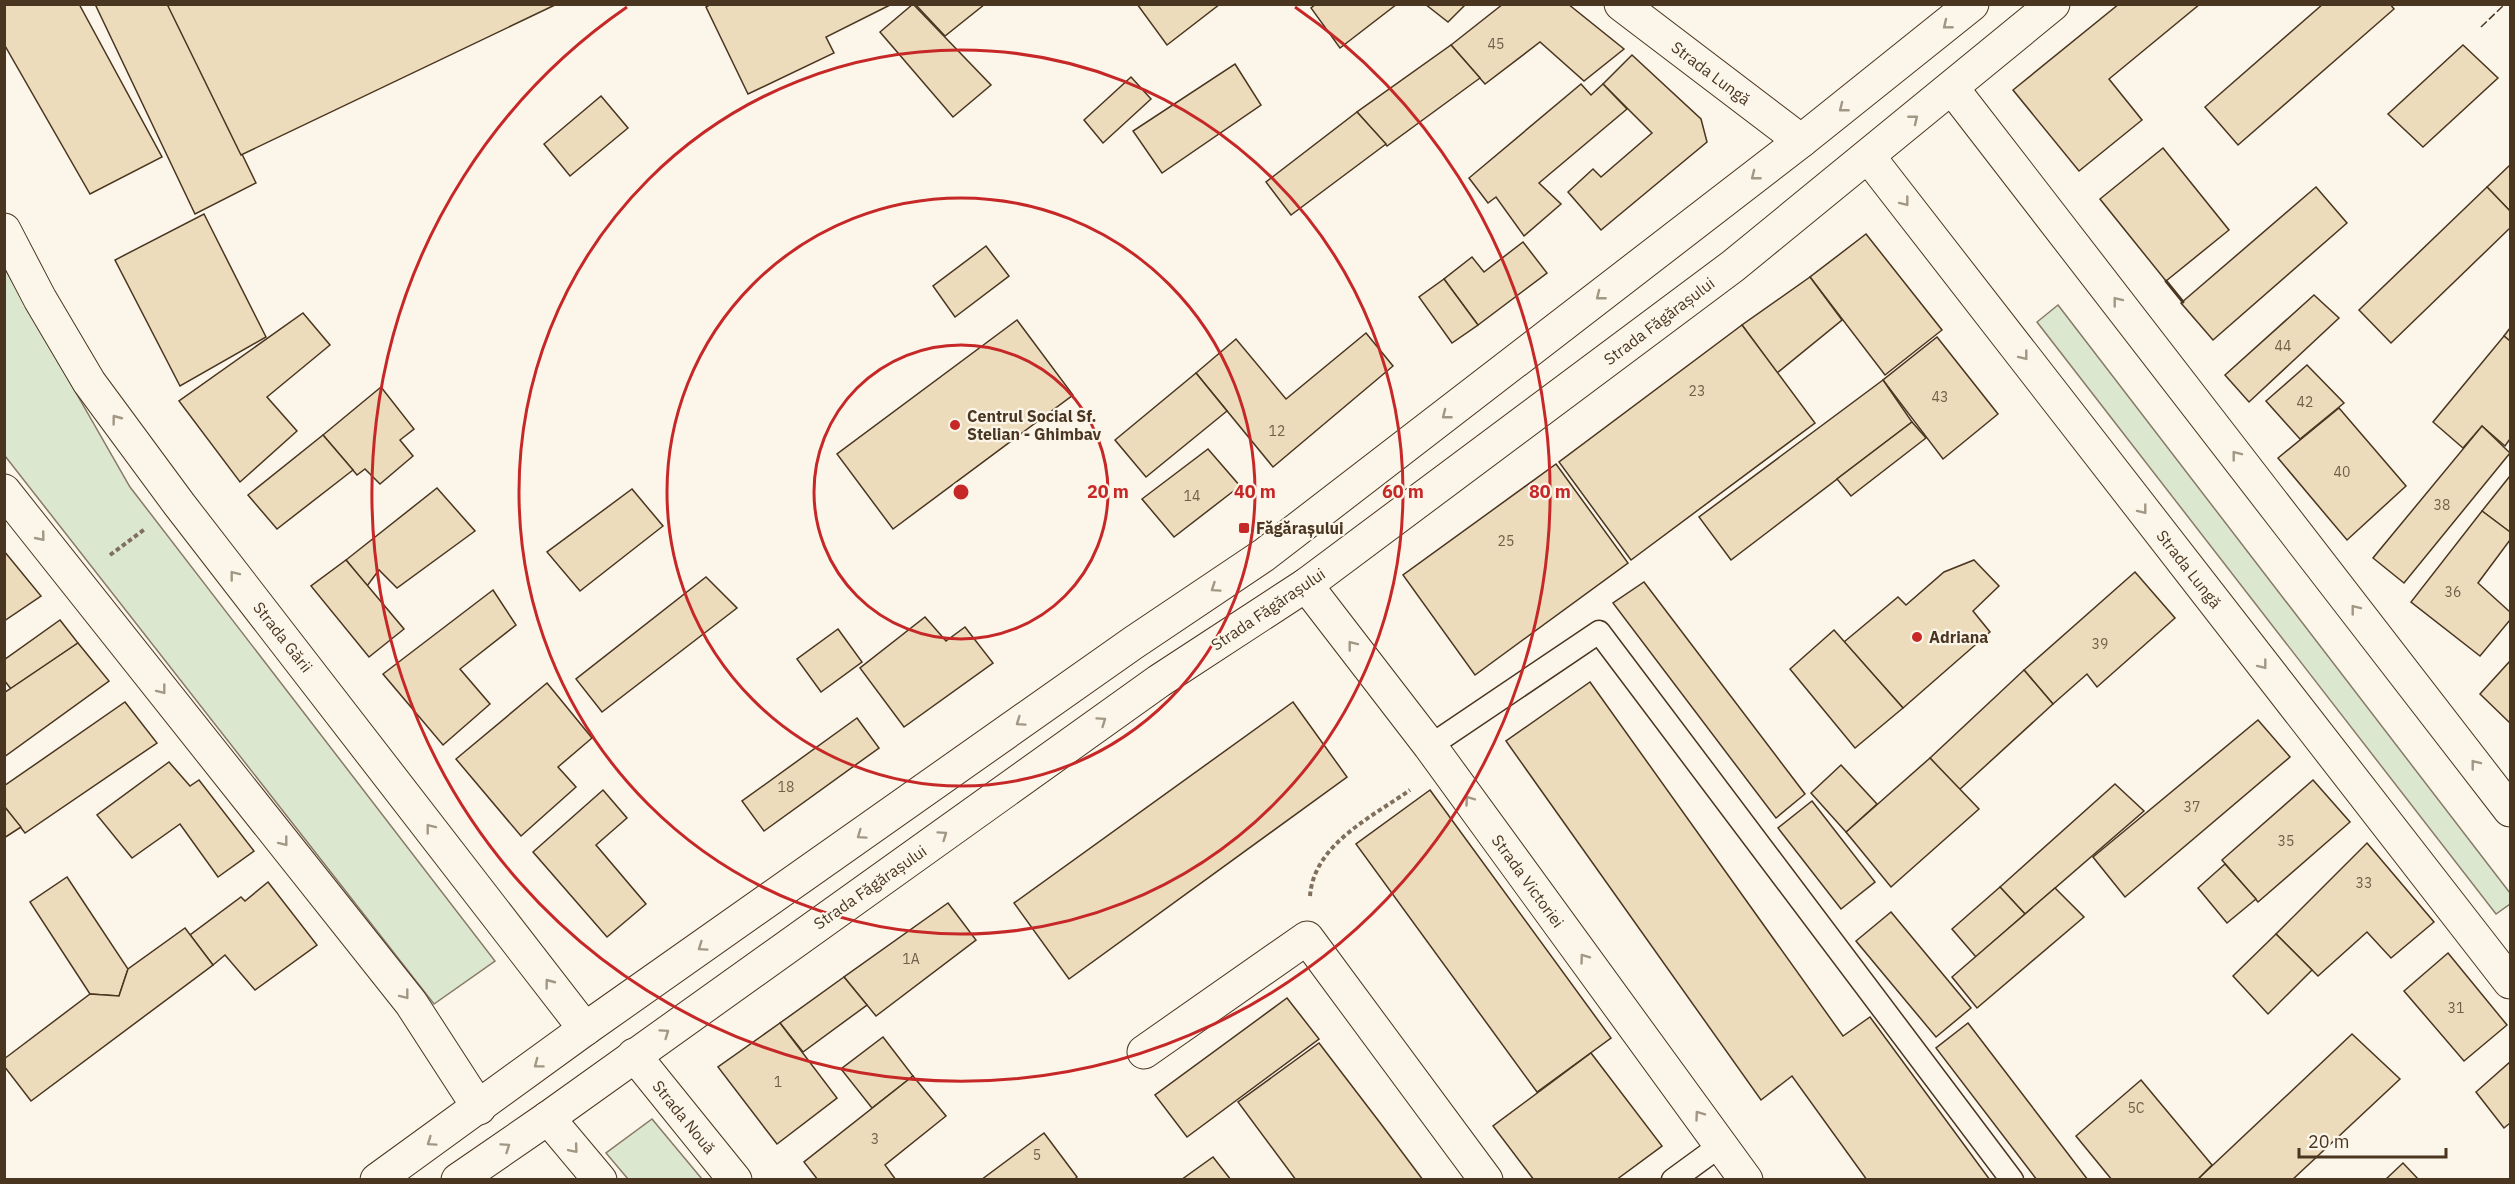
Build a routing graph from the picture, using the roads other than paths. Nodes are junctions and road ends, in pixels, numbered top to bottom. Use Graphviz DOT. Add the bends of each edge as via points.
graph roads {
  1 [pos="1622,4"];
  2 [pos="1972,4"];
  3 [pos="2053,4"];
  4 [pos="1952,88"];
  5 [pos="1801,141"];
  6 [pos="1868,156"];
  7 [pos="4,230"];
  8 [pos="4,491"];
  9 [pos="1306,585"];
  10 [pos="1437,756"];
  11 [pos="2511,810"];
  12 [pos="2500,949"];
  13 [pos="2511,982"];
  14 [pos="585,1029"];
  15 [pos="1144,1052"];
  16 [pos="634,1055"];
  17 [pos="479,1108"];
  18 [pos="548,1118"];
  19 [pos="1721,1145"];
  20 [pos="377,1179"];
  21 [pos="458,1179"];
  22 [pos="600,1179"];
  23 [pos="735,1179"];
  24 [pos="1486,1179"];
  25 [pos="1673,1179"];
  26 [pos="1746,1179"];
  27 [pos="2012,1179"];
  1 -- 5 [label="main road, Strada Lungă"];
  2 -- 5 [label="main road, one-way"];
  3 -- 4 [label="main road, Strada Făgărașului"];
  6 -- 4 [label="main road, Strada Făgărașului, one-way"];
  11 -- 4 [label="main road, one-way"];
  5 -- 14 [label="main road, one-way" via="1264,555"];
  6 -- 9 [label="main road, Strada Făgărașului" via="1732,266"];
  6 -- 12 [label="main road, Strada Lungă, one-way"];
  14 -- 7 [label="main road, Strada Gării, one-way" via="89,382"];
  8 -- 17 [label="main road, one-way" via="411,1003"];
  10 -- 9 [label="main road, Strada Victoriei, one-way"];
  16 -- 9 [label="main road, Strada Făgărașului, one-way" via="1159,681"];
  19 -- 10 [label="main road, Strada Victoriei, one-way"];
  10 -- 27 [label="lane" via="1599,632"];
  12 -- 13 [label="main road, Strada Lungă"];
  14 -- 17 [label="main road, one-way"];
  15 -- 24 [label="main road" via="1307,938"];
  16 -- 18 [label="main road, Strada Făgărașului"];
  16 -- 23 [label="main road, Strada Nouă"];
  17 -- 20 [label="main road, one-way"];
  21 -- 18 [label="main road, Strada Făgărașului, one-way"];
  18 -- 22 [label="main road, one-way"];
  19 -- 25 [label="lane"];
  19 -- 26 [label="main road, Strada Victoriei"];
}
